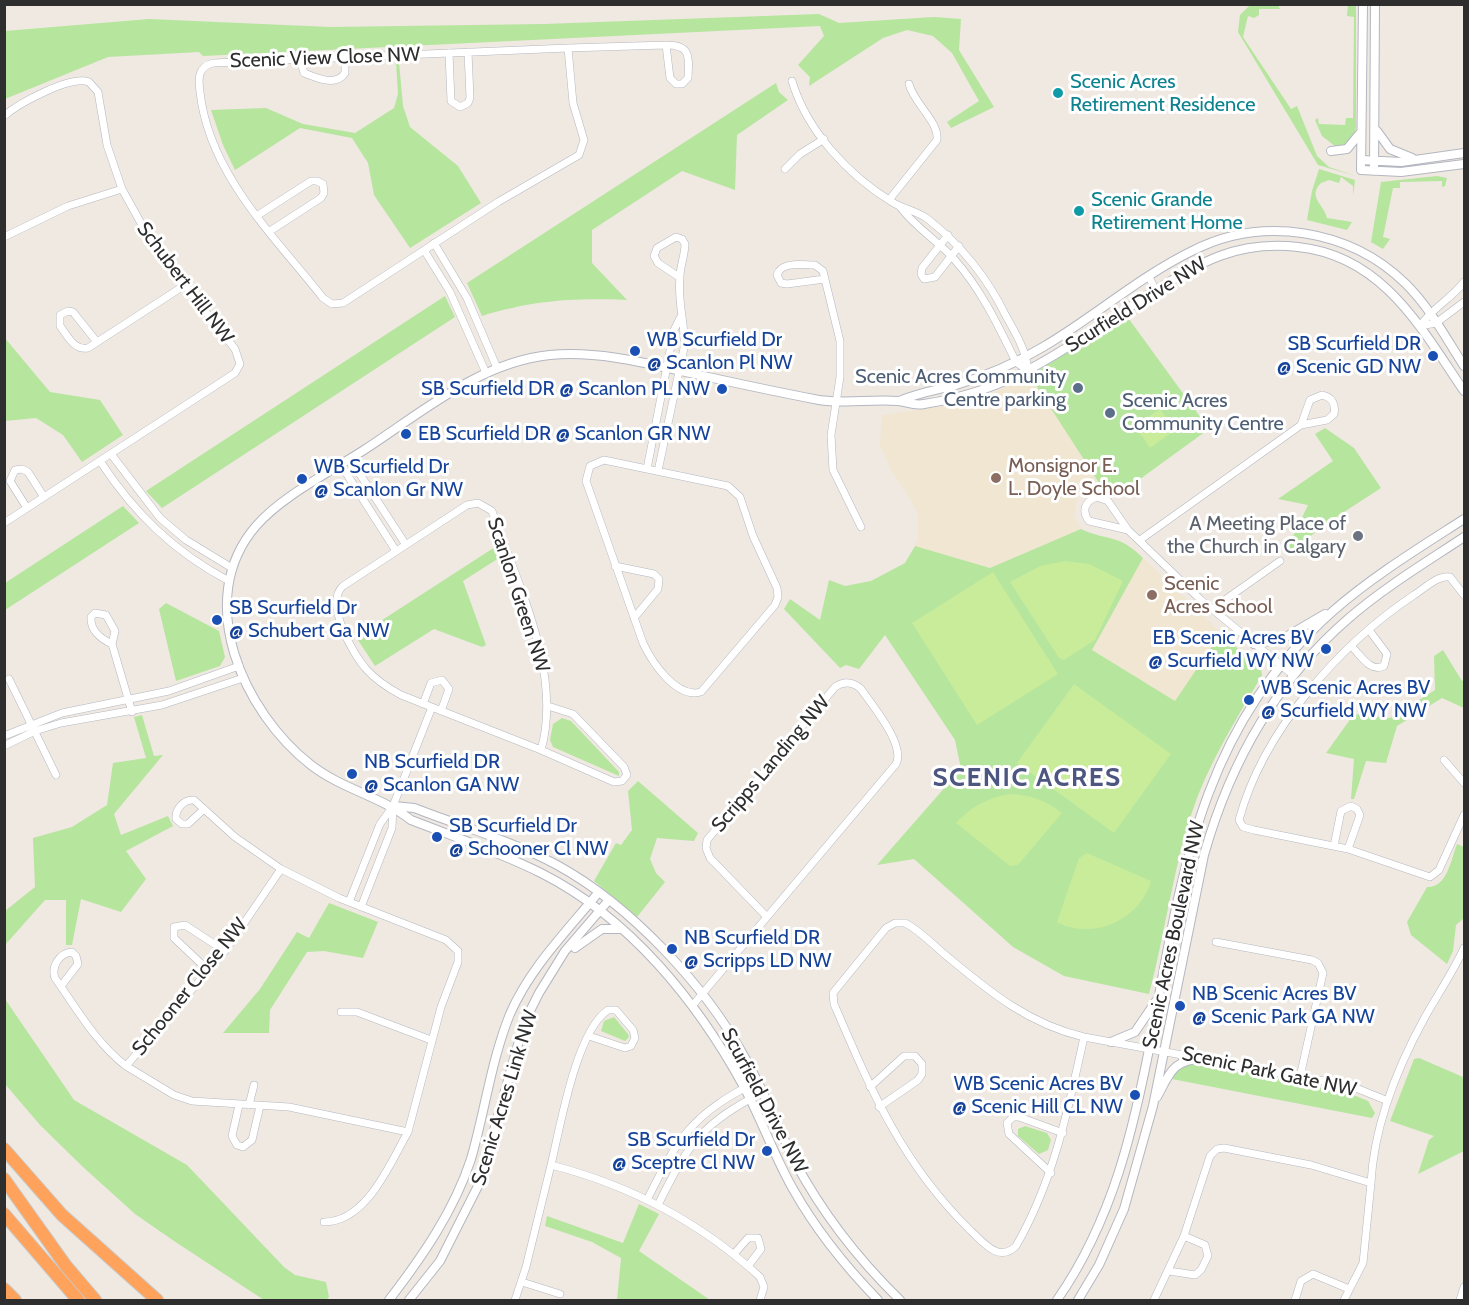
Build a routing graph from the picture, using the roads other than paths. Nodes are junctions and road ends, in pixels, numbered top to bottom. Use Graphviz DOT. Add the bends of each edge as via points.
graph roads {
  1 [pos="1364,4"];
  2 [pos="1375,4"];
  3 [pos="666,45"];
  4 [pos="568,48"];
  5 [pos="468,52"];
  6 [pos="449,53"];
  7 [pos="345,57"];
  8 [pos="300,59"];
  9 [pos="792,81"];
  10 [pos="909,84"];
  11 [pos="4,116"];
  12 [pos="1362,129"];
  13 [pos="1376,129"];
  14 [pos="824,139"];
  15 [pos="1331,151"];
  16 [pos="1464,153"];
  17 [pos="1416,158"];
  18 [pos="1362,160"];
  19 [pos="1464,164"];
  20 [pos="1374,167"];
  21 [pos="785,169"];
  22 [pos="122,189"];
  23 [pos="889,200"];
  24 [pos="901,207"];
  25 [pos="258,215"];
  26 [pos="270,231"];
  27 [pos="948,235"];
  28 [pos="4,237"];
  29 [pos="434,243"];
  30 [pos="940,245"];
  31 [pos="959,246"];
  32 [pos="424,250"];
  33 [pos="952,256"];
  34 [pos="680,277"];
  35 [pos="1149,278"];
  36 [pos="825,279"];
  37 [pos="1464,282"];
  38 [pos="185,285"];
  39 [pos="1156,291"];
  40 [pos="1464,302"];
  41 [pos="1429,312"];
  42 [pos="680,318"];
  43 [pos="1436,323"];
  44 [pos="1420,326"];
  45 [pos="98,342"];
  46 [pos="1027,356"];
  47 [pos="1016,362"];
  48 [pos="1464,366"];
  49 [pos="497,368"];
  50 [pos="669,368"];
  51 [pos="1028,370"];
  52 [pos="680,371"];
  53 [pos="486,373"];
  54 [pos="1464,391"];
  55 [pos="899,401"];
  56 [pos="835,402"];
  57 [pos="1300,425"];
  58 [pos="111,454"];
  59 [pos="350,459"];
  60 [pos="100,461"];
  61 [pos="341,465"];
  62 [pos="646,469"];
  63 [pos="658,471"];
  64 [pos="44,497"];
  65 [pos="27,508"];
  66 [pos="160,518"];
  67 [pos="1464,519"];
  68 [pos="4,523"];
  69 [pos="861,527"];
  70 [pos="152,528"];
  71 [pos="1128,530"];
  72 [pos="1464,537"];
  73 [pos="1140,540"];
  74 [pos="406,545"];
  75 [pos="396,551"];
  76 [pos="1280,561"];
  77 [pos="615,566"];
  78 [pos="232,568"];
  79 [pos="229,581"];
  80 [pos="1464,595"];
  81 [pos="1212,609"];
  82 [pos="1334,610"];
  83 [pos="634,618"];
  84 [pos="1368,630"];
  85 [pos="112,644"];
  86 [pos="1254,644"];
  87 [pos="1351,646"];
  88 [pos="239,666"];
  89 [pos="1282,666"];
  90 [pos="1293,675"];
  91 [pos="243,678"];
  92 [pos="9,679"];
  93 [pos="181,687"];
  94 [pos="184,699"];
  95 [pos="128,700"];
  96 [pos="423,704"];
  97 [pos="548,706"];
  98 [pos="432,707"];
  99 [pos="79,710"];
  100 [pos="441,711"];
  101 [pos="132,712"];
  102 [pos="81,719"];
  103 [pos="31,724"];
  104 [pos="36,731"];
  105 [pos="4,736"];
  106 [pos="4,746"];
  107 [pos="541,750"];
  108 [pos="1444,760"];
  109 [pos="56,775"];
  110 [pos="1464,783"];
  111 [pos="393,806"];
  112 [pos="204,809"];
  113 [pos="1464,815"];
  114 [pos="1334,846"];
  115 [pos="1348,849"];
  116 [pos="281,869"];
  117 [pos="598,893"];
  118 [pos="608,901"];
  119 [pos="349,902"];
  120 [pos="589,904"];
  121 [pos="361,907"];
  122 [pos="599,911"];
  123 [pos="768,917"];
  124 [pos="621,928"];
  125 [pos="1216,942"];
  126 [pos="1464,948"];
  127 [pos="225,951"];
  128 [pos="209,971"];
  129 [pos="551,971"];
  130 [pos="61,986"];
  131 [pos="702,994"];
  132 [pos="1160,995"];
  133 [pos="693,1005"];
  134 [pos="341,1012"];
  135 [pos="589,1036"];
  136 [pos="1084,1037"];
  137 [pos="431,1040"];
  138 [pos="1111,1042"];
  139 [pos="1149,1047"];
  140 [pos="1164,1050"];
  141 [pos="1203,1058"];
  142 [pos="126,1066"];
  143 [pos="1300,1077"];
  144 [pos="758,1081"];
  145 [pos="254,1085"];
  146 [pos="870,1087"];
  147 [pos="744,1088"];
  148 [pos="763,1092"];
  149 [pos="750,1099"];
  150 [pos="1388,1101"];
  151 [pos="239,1105"];
  152 [pos="249,1105"];
  153 [pos="260,1106"];
  154 [pos="1153,1106"];
  155 [pos="879,1107"];
  156 [pos="408,1132"];
  157 [pos="684,1132"];
  158 [pos="1063,1133"];
  159 [pos="694,1140"];
  160 [pos="4,1149"];
  161 [pos="551,1165"];
  162 [pos="1051,1173"];
  163 [pos="4,1179"];
  164 [pos="1371,1183"];
  165 [pos="647,1200"];
  166 [pos="658,1205"];
  167 [pos="4,1214"];
  168 [pos="324,1222"];
  169 [pos="1184,1236"];
  170 [pos="734,1254"];
  171 [pos="748,1266"];
  172 [pos="1169,1272"];
  173 [pos="522,1282"];
  174 [pos="1464,1287"];
  175 [pos="4,1289"];
  176 [pos="1349,1289"];
  177 [pos="560,1294"];
  178 [pos="15,1300"];
  179 [pos="78,1300"];
  180 [pos="95,1300"];
  181 [pos="157,1300"];
  182 [pos="389,1300"];
  183 [pos="409,1300"];
  184 [pos="515,1300"];
  185 [pos="760,1300"];
  186 [pos="878,1300"];
  187 [pos="900,1300"];
  188 [pos="1057,1300"];
  189 [pos="1078,1300"];
  190 [pos="1154,1300"];
  191 [pos="1295,1300"];
  192 [pos="1344,1300"];
  193 [pos="1460,1300"];
  1 -- 12 [label="street"];
  2 -- 13 [label="street"];
  3 -- 3 [label="street" via="670,78 682,84 688,78 686,51 680,45"];
  3 -- 4 [label="street"];
  4 -- 5 [label="street, Scenic View Close NW"];
  4 -- 29 [label="street, Scenic View Close NW" via="573,104 584,140 581,153"];
  5 -- 6 [label="street, Scenic View Close NW"];
  5 -- 6 [label="street" via="470,98 460,107 451,101"];
  6 -- 7 [label="street, Scenic View Close NW"];
  7 -- 8 [label="street, Scenic View Close NW"];
  7 -- 8 [label="street" via="344,76 333,81 304,73"];
  8 -- 25 [label="street, Scenic View Close NW" via="213,63 199,74 201,105 213,146 232,181"];
  9 -- 14 [label="street" via="801,105"];
  10 -- 23 [label="street" via="914,99 936,127 937,140"];
  11 -- 22 [label="street, Schubert Hill NW" via="26,101 74,81 89,82 98,92 107,145"];
  12 -- 15 [label="street" via="1347,148"];
  12 -- 18 [label="street"];
  13 -- 17 [label="street" via="1390,149"];
  13 -- 20 [label="street"];
  14 -- 21 [label="street"];
  14 -- 23 [label="street" via="841,162"];
  16 -- 17 [label="street"];
  17 -- 20 [label="street"];
  18 -- 20 [label="street"];
  18 -- 20 [label="street" via="1361,170"];
  19 -- 20 [label="street" via="1401,172"];
  22 -- 28 [label="street" via="68,206"];
  22 -- 38 [label="street, Schubert Hill NW" via="153,245"];
  23 -- 24 [label="street"];
  24 -- 27 [label="street" via="917,211"];
  24 -- 30 [label="street"];
  25 -- 26 [label="street, Scenic View Close NW"];
  25 -- 26 [label="street" via="310,181 323,184 321,198"];
  26 -- 32 [label="street, Scenic View Close NW" via="332,304 343,303"];
  27 -- 30 [label="street"];
  27 -- 31 [label="street"];
  29 -- 32 [label="street, Scenic View Close NW"];
  29 -- 49 [label="street" via="467,298"];
  30 -- 33 [label="street"];
  30 -- 33 [label="street" via="922,268 924,279 935,277"];
  31 -- 33 [label="street"];
  31 -- 46 [label="street" via="989,283"];
  32 -- 53 [label="street" via="450,292"];
  33 -- 47 [label="street" via="978,289"];
  34 -- 34 [label="street" via="685,244 676,237 657,248 654,256"];
  34 -- 42 [label="street"];
  35 -- 39 [label="street"];
  35 -- 41 [label="street, Scurfield Drive NW" via="1184,255 1217,240 1260,231 1294,231 1337,241 1370,256 1402,280"];
  35 -- 46 [label="street, Scurfield Drive NW"];
  36 -- 36 [label="street" via="815,265 785,265 777,275 781,283 787,284"];
  36 -- 56 [label="street" via="840,341"];
  37 -- 41 [label="street"];
  38 -- 45 [label="street"];
  38 -- 58 [label="street, Schubert Hill NW" via="235,349 239,367"];
  39 -- 44 [label="street, Scurfield Drive NW" via="1226,252 1259,246 1305,248 1330,254 1364,270 1397,296"];
  39 -- 51 [label="street, Scurfield Drive NW"];
  40 -- 43 [label="street"];
  41 -- 43 [label="street, Scurfield Drive NW"];
  41 -- 44 [label="street"];
  42 -- 50 [label="street" via="674,330"];
  42 -- 52 [label="street" via="686,333"];
  43 -- 44 [label="street"];
  43 -- 48 [label="street, Scurfield Drive NW"];
  44 -- 54 [label="street, Scurfield Drive NW"];
  45 -- 45 [label="street" via="73,312 60,315 60,326 77,347 83,350"];
  46 -- 47 [label="street, Scurfield Drive NW"];
  46 -- 51 [label="street"];
  47 -- 51 [label="street"];
  47 -- 55 [label="street, Scurfield Drive NW"];
  49 -- 50 [label="street, Scurfield Drive NW" via="535,357 578,354"];
  49 -- 53 [label="street, Scurfield Drive NW"];
  50 -- 52 [label="street, Scurfield Drive NW"];
  50 -- 62 [label="street"];
  51 -- 55 [label="street, Scurfield Drive NW" via="989,388 947,400 917,406"];
  52 -- 56 [label="street, Scurfield Drive NW"];
  52 -- 63 [label="street"];
  53 -- 59 [label="street, Scurfield Drive NW"];
  55 -- 56 [label="street, Scurfield Drive NW"];
  56 -- 69 [label="street" via="831,435 833,470"];
  57 -- 57 [label="street" via="1331,417 1335,409 1331,398 1322,394 1310,400"];
  57 -- 73 [label="street"];
  58 -- 60 [label="street, Schubert Hill NW"];
  58 -- 66 [label="street"];
  59 -- 61 [label="street, Scurfield Drive NW"];
  59 -- 74 [label="street"];
  60 -- 64 [label="street, Schubert Hill NW"];
  60 -- 70 [label="street"];
  61 -- 75 [label="street"];
  61 -- 78 [label="street, Scurfield Drive NW" via="266,516 249,535"];
  62 -- 63 [label="street"];
  62 -- 77 [label="street" via="604,460 588,470 586,482"];
  63 -- 83 [label="street" via="728,486 738,493 778,597 705,689 695,693 681,689 655,664"];
  64 -- 65 [label="street, Schubert Hill NW"];
  64 -- 65 [label="street" via="28,472 15,470 10,481"];
  65 -- 68 [label="street, Schubert Hill NW"];
  66 -- 70 [label="street"];
  66 -- 78 [label="street" via="186,540"];
  67 -- 82 [label="street, Scenic Acres Boulevard NW" via="1377,575"];
  70 -- 79 [label="street"];
  71 -- 71 [label="street" via="1105,499 1093,498 1086,504 1085,516 1092,524"];
  71 -- 73 [label="street"];
  72 -- 90 [label="street, Scenic Acres Boulevard NW" via="1368,603"];
  73 -- 81 [label="street"];
  74 -- 75 [label="street, Scanlon Green NW"];
  74 -- 97 [label="street, Scanlon Green NW" via="467,505 478,503 490,508 538,645 546,675"];
  75 -- 96 [label="street, Scanlon Green NW" via="343,586 335,602 350,644 367,671 391,690"];
  76 -- 81 [label="street"];
  77 -- 83 [label="street"];
  77 -- 83 [label="street" via="654,574 658,579 658,589"];
  78 -- 79 [label="street, Scurfield Drive NW"];
  79 -- 88 [label="street, Scurfield Drive NW" via="227,612"];
  80 -- 84 [label="street" via="1450,577 1439,579"];
  81 -- 86 [label="street"];
  82 -- 86 [label="street" via="1284,638"];
  82 -- 89 [label="street, Scenic Acres Boulevard NW"];
  84 -- 87 [label="street"];
  84 -- 87 [label="street" via="1387,654 1384,666 1371,667"];
  85 -- 85 [label="street" via="115,631 106,615 95,613 92,625 101,639"];
  85 -- 95 [label="street"];
  86 -- 89 [label="street"];
  87 -- 114 [label="street" via="1315,684 1283,727 1255,779 1239,820 1243,827"];
  88 -- 91 [label="street, Scurfield Drive NW"];
  88 -- 93 [label="street"];
  89 -- 90 [label="street"];
  89 -- 132 [label="street, Scenic Acres Boulevard NW" via="1236,732 1206,798 1183,874"];
  90 -- 140 [label="street, Scenic Acres Boulevard NW" via="1248,744 1215,818"];
  91 -- 94 [label="street"];
  91 -- 111 [label="street, Scurfield Drive NW" via="267,721 295,752 341,784"];
  92 -- 103 [label="street"];
  93 -- 94 [label="street"];
  93 -- 95 [label="street"];
  94 -- 101 [label="street"];
  95 -- 99 [label="street"];
  95 -- 101 [label="street"];
  96 -- 98 [label="street, Scanlon Green NW"];
  96 -- 100 [label="street" via="431,683 442,680 449,689"];
  97 -- 107 [label="street, Scanlon Green NW"];
  97 -- 107 [label="street, Scanlon Green NW" via="573,714 624,767 627,775 614,782"];
  98 -- 100 [label="street, Scanlon Green NW"];
  98 -- 111 [label="street"];
  99 -- 102 [label="street"];
  99 -- 103 [label="street"];
  100 -- 107 [label="street, Scanlon Green NW"];
  101 -- 102 [label="street"];
  102 -- 104 [label="street"];
  103 -- 104 [label="street"];
  103 -- 105 [label="street"];
  104 -- 106 [label="street"];
  104 -- 109 [label="street"];
  108 -- 110 [label="street"];
  111 -- 117 [label="street, Scurfield Drive NW" via="414,808 516,847 555,865"];
  111 -- 119 [label="street" via="380,824"];
  111 -- 120 [label="street, Scurfield Drive NW" via="411,820 543,874"];
  111 -- 121 [label="street" via="392,828"];
  112 -- 116 [label="street" via="235,837"];
  113 -- 115 [label="street" via="1439,870 1430,878"];
  114 -- 115 [label="street"];
  114 -- 115 [label="street" via="1341,812 1351,806 1360,815"];
  116 -- 119 [label="street"];
  116 -- 127 [label="street, Schooner Close NW"];
  117 -- 118 [label="street, Scurfield Drive NW"];
  117 -- 120 [label="street, Scenic Acres Link NW"];
  118 -- 122 [label="street, Scenic Acres Link NW"];
  118 -- 131 [label="street, Scurfield Drive NW" via="670,957"];
  119 -- 121 [label="street"];
  120 -- 122 [label="street, Scurfield Drive NW"];
  120 -- 182 [label="street, Scenic Acres Link NW" via="532,972 511,1013 459,1188 431,1242"];
  121 -- 137 [label="street" via="446,940 458,951 458,962"];
  122 -- 124 [label="street, Scurfield Drive NW"];
  122 -- 129 [label="street, Scenic Acres Link NW"];
  123 -- 123 [label="street, Scripps Landing NW" via="898,760 897,744 855,684 835,687 707,840 710,858"];
  123 -- 131 [label="street, Scripps Landing NW"];
  124 -- 129 [label="street" via="592,934"];
  124 -- 133 [label="street, Scurfield Drive NW"];
  125 -- 143 [label="street" via="1312,960 1322,968"];
  126 -- 150 [label="street" via="1424,1019"];
  127 -- 128 [label="street, Schooner Close NW"];
  127 -- 128 [label="street" via="185,925 174,927 174,938"];
  128 -- 142 [label="street, Schooner Close NW"];
  129 -- 183 [label="street, Scenic Acres Link NW" via="525,1023 479,1184 440,1260"];
  130 -- 130 [label="street" via="78,964 72,952 64,954 53,969"];
  130 -- 142 [label="street" via="106,1050"];
  131 -- 133 [label="street, Scripps Landing NW"];
  131 -- 144 [label="street, Scurfield Drive NW"];
  132 -- 138 [label="street" via="1135,1032"];
  132 -- 139 [label="street, Scenic Acres Boulevard NW"];
  133 -- 147 [label="street, Scurfield Drive NW"];
  134 -- 137 [label="street" via="357,1012"];
  135 -- 135 [label="street" via="625,1048 635,1038 618,1012 610,1009 603,1013"];
  135 -- 161 [label="street" via="577,1063"];
  136 -- 138 [label="street, Scenic Park Gate NW"];
  136 -- 146 [label="street, Scenic Park Gate NW" via="1055,1029 1017,1011 909,925 895,923 886,928 833,993 834,1004"];
  136 -- 158 [label="street"];
  137 -- 156 [label="street"];
  138 -- 139 [label="street, Scenic Park Gate NW"];
  139 -- 140 [label="street, Scenic Park Gate NW"];
  139 -- 188 [label="street, Scenic Acres Boulevard NW" via="1113,1196 1093,1240"];
  140 -- 141 [label="street, Scenic Park Gate NW"];
  140 -- 154 [label="street, Scenic Acres Boulevard NW"];
  141 -- 143 [label="street, Scenic Park Gate NW"];
  141 -- 154 [label="street" via="1174,1066"];
  142 -- 151 [label="street, Schooner Close NW" via="174,1095 192,1101"];
  143 -- 150 [label="street, Scenic Park Gate NW" via="1351,1086"];
  144 -- 147 [label="street"];
  144 -- 148 [label="street, Scurfield Drive NW"];
  145 -- 152 [label="street"];
  146 -- 155 [label="street"];
  146 -- 155 [label="street" via="904,1056 915,1056 922,1064 918,1080"];
  147 -- 149 [label="street, Scurfield Drive NW"];
  147 -- 157 [label="street" via="708,1110"];
  148 -- 149 [label="street"];
  148 -- 187 [label="street, Scurfield Drive NW" via="794,1159 830,1220"];
  149 -- 159 [label="street" via="720,1116"];
  149 -- 186 [label="street, Scurfield Drive NW" via="803,1206 850,1270"];
  150 -- 164 [label="street" via="1374,1144"];
  151 -- 152 [label="street, Schooner Close NW"];
  151 -- 153 [label="street" via="233,1140 243,1147 252,1140"];
  152 -- 153 [label="street, Schooner Close NW"];
  153 -- 156 [label="street, Schooner Close NW" via="310,1110"];
  154 -- 189 [label="street, Scenic Acres Boulevard NW" via="1124,1209"];
  155 -- 162 [label="street" via="926,1182 993,1251 1005,1253 1016,1246"];
  156 -- 168 [label="street" via="366,1200 341,1219"];
  157 -- 159 [label="street"];
  157 -- 165 [label="street"];
  158 -- 162 [label="street"];
  158 -- 162 [label="street" via="1016,1117 1006,1126 1009,1134"];
  159 -- 166 [label="street"];
  160 -- 181 [label="highway" via="62,1215"];
  161 -- 165 [label="street" via="601,1180"];
  161 -- 173 [label="street"];
  163 -- 180 [label="highway"];
  164 -- 169 [label="street" via="1311,1165 1221,1148 1210,1156"];
  164 -- 176 [label="street" via="1363,1263"];
  165 -- 166 [label="street"];
  166 -- 170 [label="street"];
  167 -- 179 [label="highway"];
  169 -- 172 [label="street"];
  169 -- 172 [label="street" via="1205,1245 1208,1256 1195,1275"];
  170 -- 171 [label="street"];
  170 -- 171 [label="street" via="748,1238 759,1238 761,1249"];
  171 -- 185 [label="street" via="763,1281"];
  172 -- 190 [label="street"];
  173 -- 177 [label="street"];
  173 -- 184 [label="street"];
  174 -- 193 [label="street"];
  175 -- 178 [label="highway"];
  176 -- 191 [label="street" via="1312,1274 1301,1281"];
  176 -- 192 [label="street"];
}
